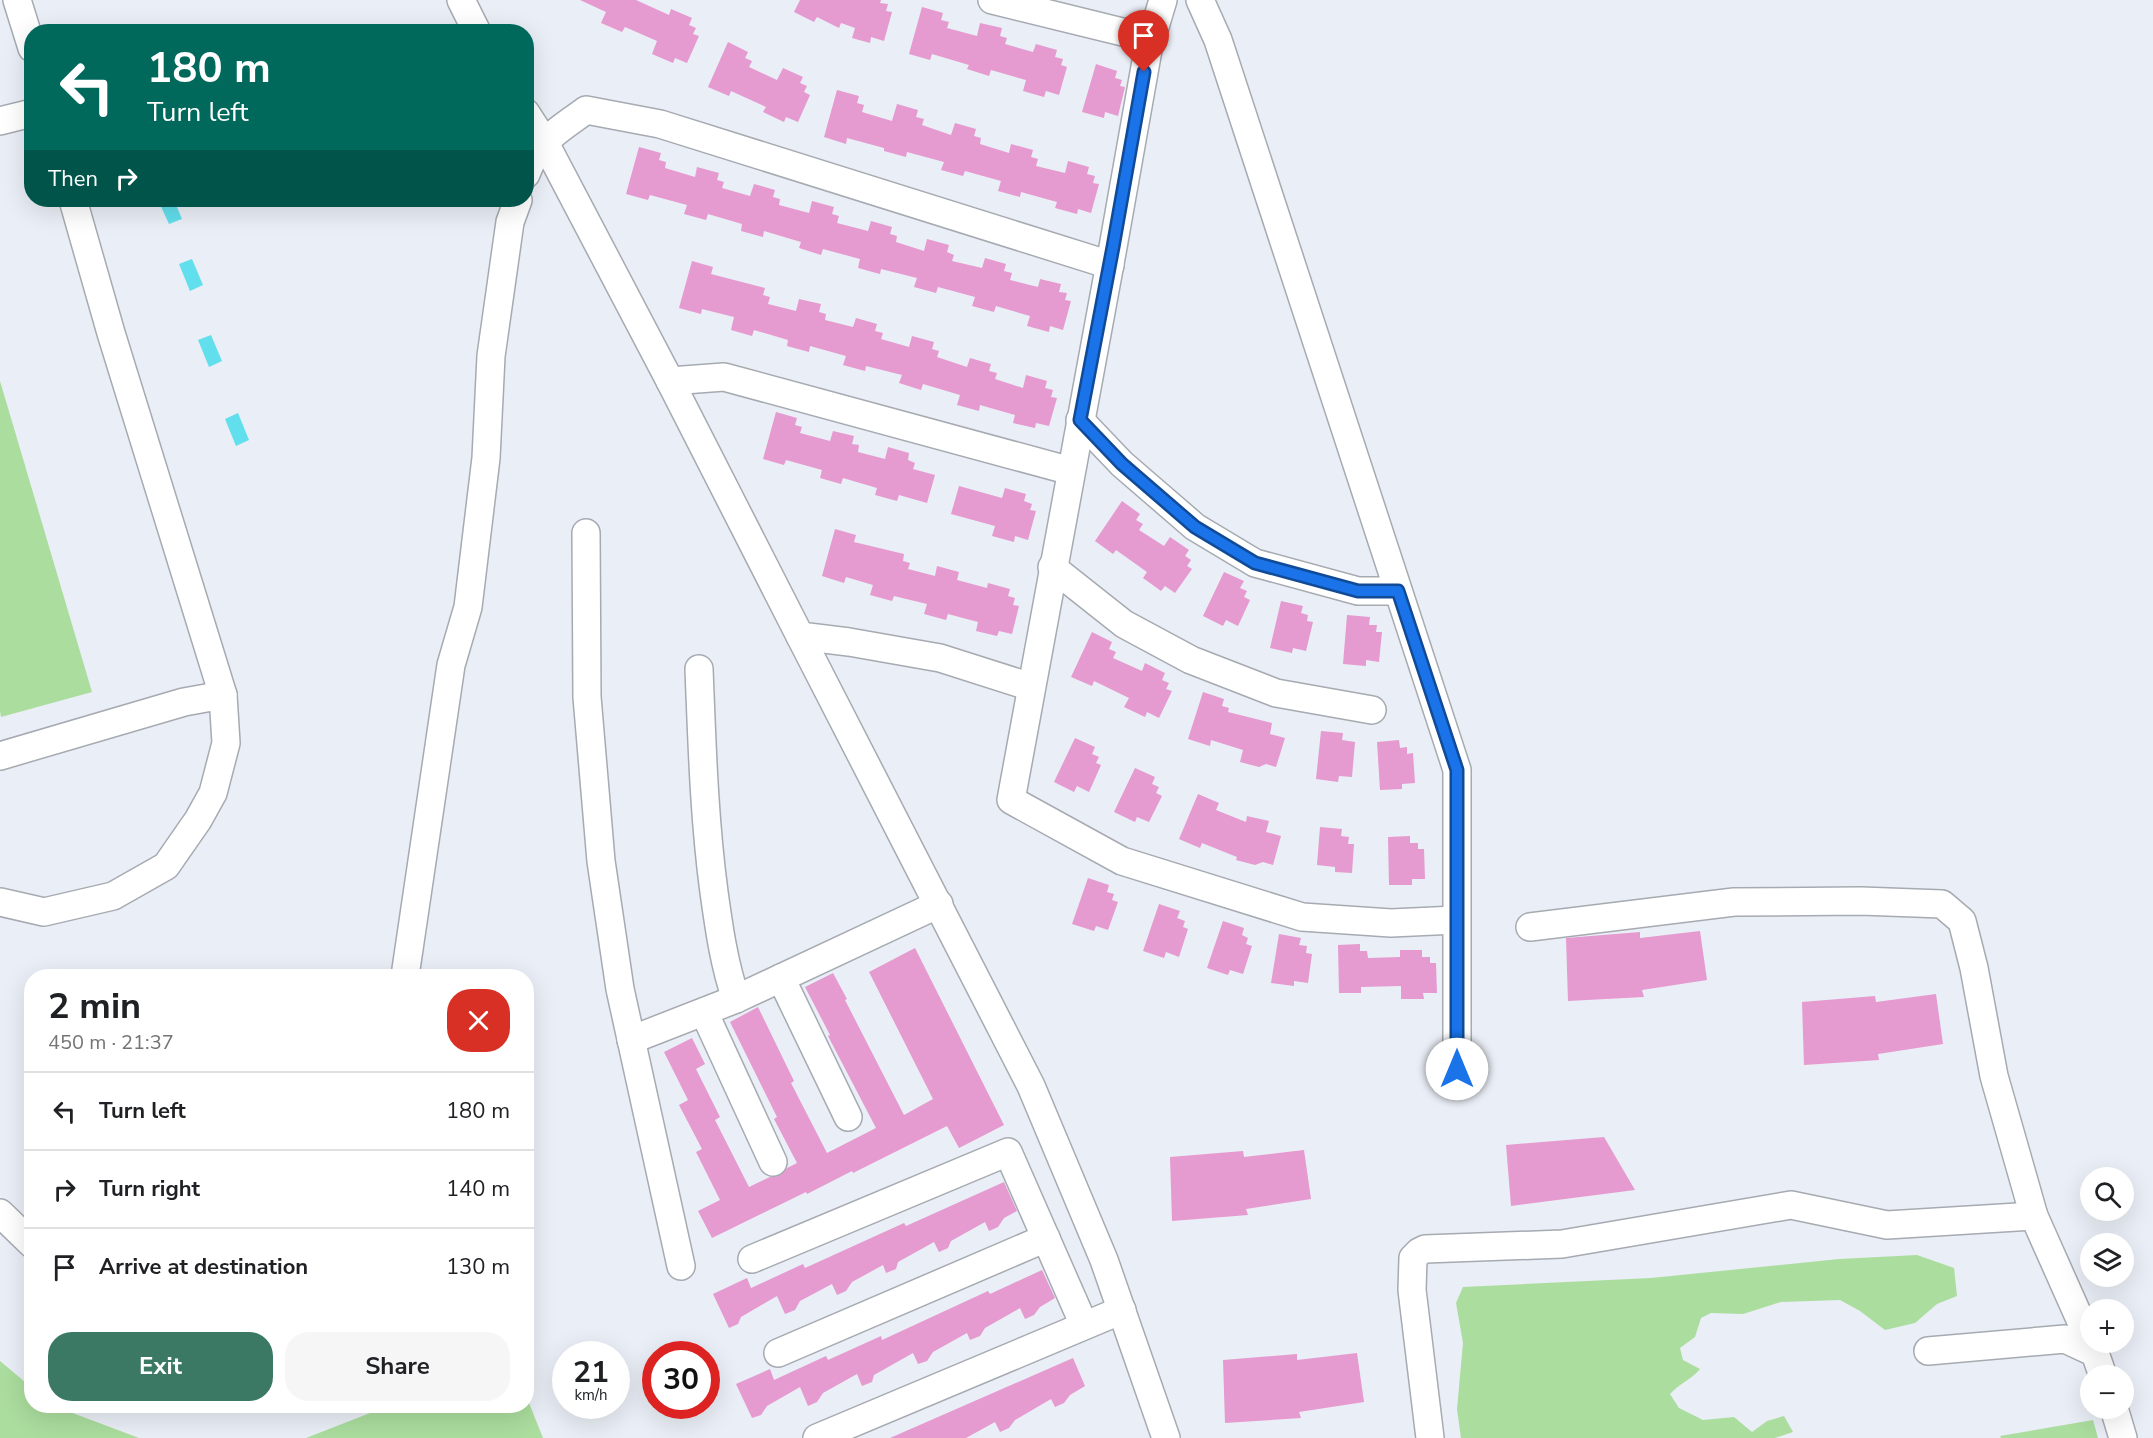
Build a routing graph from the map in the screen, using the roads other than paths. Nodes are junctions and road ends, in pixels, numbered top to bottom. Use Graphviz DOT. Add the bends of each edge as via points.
graph roads {
  1 [pos="17,0"];
  2 [pos="461,0"];
  3 [pos="993,0"];
  4 [pos="1163,0"];
  5 [pos="1200,0"];
  6 [pos="24,24"];
  7 [pos="473,24"];
  8 [pos="1151,39"];
  9 [pos="24,115"];
  10 [pos="0,121"];
  11 [pos="534,125"];
  12 [pos="544,141"];
  13 [pos="534,157"];
  14 [pos="75,207"];
  15 [pos="515,207"];
  16 [pos="1110,265"];
  17 [pos="670,381"];
  18 [pos="1080,420"];
  19 [pos="1071,471"];
  20 [pos="586,533"];
  21 [pos="1052,567"];
  22 [pos="1398,591"];
  23 [pos="800,636"];
  24 [pos="699,669"];
  25 [pos="1031,687"];
  26 [pos="223,695"];
  27 [pos="1372,710"];
  28 [pos="0,756"];
  29 [pos="0,902"];
  30 [pos="939,904"];
  31 [pos="1456,920"];
  32 [pos="1530,927"];
  33 [pos="406,969"];
  34 [pos="781,978"];
  35 [pos="736,999"];
  36 [pos="704,1012"];
  37 [pos="631,1040"];
  38 [pos="1457,1069"];
  39 [pos="848,1117"];
  40 [pos="773,1162"];
  41 [pos="0,1213"];
  42 [pos="2034,1216"];
  43 [pos="24,1236"];
  44 [pos="1046,1238"];
  45 [pos="752,1259"];
  46 [pos="681,1266"];
  47 [pos="1122,1310"];
  48 [pos="1084,1325"];
  49 [pos="1928,1351"];
  50 [pos="778,1353"];
  51 [pos="2099,1364"];
  52 [pos="2117,1419"];
  53 [pos="816,1438"];
  54 [pos="1166,1438"];
  55 [pos="1430,1438"];
  56 [pos="2123,1438"];
  1 -- 6 [label="street"];
  2 -- 7 [label="street"];
  3 -- 8 [label="street"];
  4 -- 8 [label="street"];
  5 -- 22 [label="street" via="1218,40"];
  8 -- 16 [label="street"];
  9 -- 10 [label="street"];
  11 -- 12 [label="street"];
  12 -- 13 [label="street"];
  12 -- 16 [label="street" via="586,110 660,124"];
  12 -- 17 [label="street"];
  14 -- 26 [label="street"];
  15 -- 33 [label="street" via="491,356 486,458 468,607 451,665"];
  16 -- 18 [label="street"];
  17 -- 19 [label="street" via="724,377"];
  17 -- 23 [label="street"];
  18 -- 19 [label="street"];
  18 -- 22 [label="street" via="1122,464 1195,527 1255,563 1358,591"];
  19 -- 21 [label="street"];
  20 -- 37 [label="street" via="587,697 601,861"];
  21 -- 25 [label="street"];
  21 -- 27 [label="street" via="1124,624 1191,660 1276,693"];
  22 -- 31 [label="street" via="1457,770"];
  23 -- 25 [label="street" via="940,658"];
  23 -- 30 [label="street"];
  24 -- 35 [label="street" via="710,859 720,936"];
  25 -- 31 [label="street" via="1011,800 1054,826 1122,861 1302,917 1391,924"];
  26 -- 28 [label="street" via="184,702"];
  26 -- 29 [label="street" via="226,743 213,793 166,866 113,896 44,912"];
  30 -- 34 [label="street"];
  30 -- 47 [label="street" via="1031,1086"];
  31 -- 38 [label="street"];
  32 -- 42 [label="street" via="1734,902 1942,904 1962,921 1994,1076"];
  34 -- 35 [label="street"];
  34 -- 39 [label="street"];
  35 -- 36 [label="street"];
  36 -- 37 [label="street"];
  36 -- 40 [label="street"];
  37 -- 46 [label="street"];
  41 -- 43 [label="street"];
  42 -- 51 [label="street"];
  42 -- 55 [label="street" via="1887,1225 1791,1205 1562,1244 1425,1249 1413,1258 1412,1290"];
  44 -- 45 [label="street" via="1008,1152"];
  44 -- 48 [label="street"];
  44 -- 50 [label="street"];
  47 -- 48 [label="street"];
  47 -- 54 [label="street"];
  48 -- 53 [label="street"];
  49 -- 51 [label="street" via="2065,1339"];
  52 -- 56 [label="street"];
}
